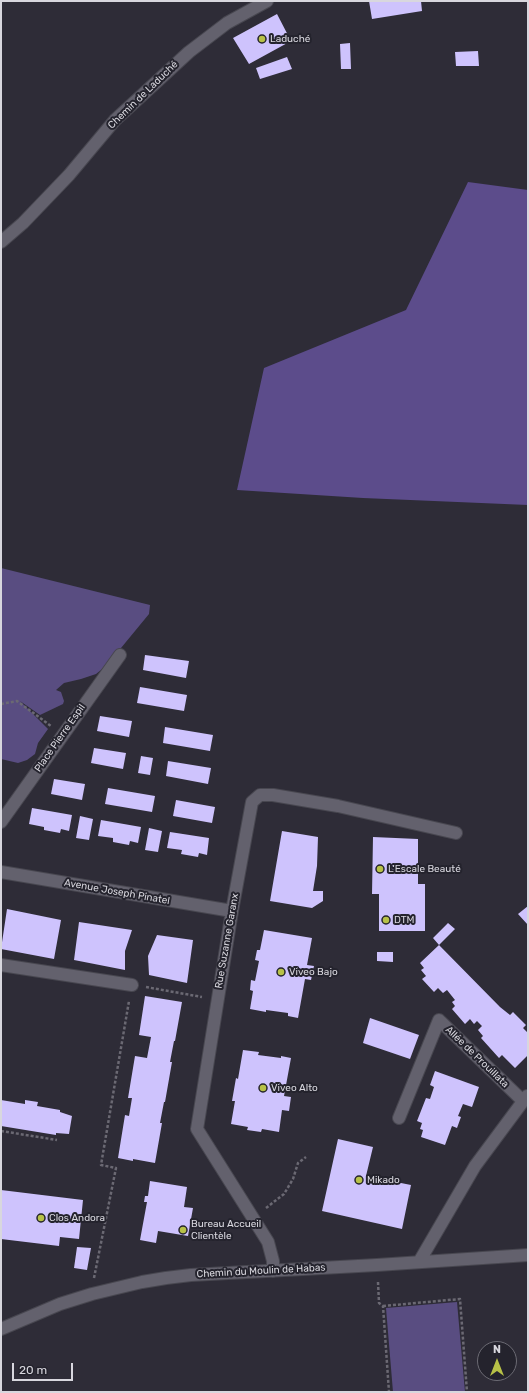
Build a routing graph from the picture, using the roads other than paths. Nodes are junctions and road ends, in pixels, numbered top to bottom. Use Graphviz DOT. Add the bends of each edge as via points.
graph roads {
  1 [pos="267,1"];
  2 [pos="1,242"];
  3 [pos="120,655"];
  4 [pos="1,822"];
  5 [pos="456,833"];
  6 [pos="1,872"];
  7 [pos="232,911"];
  8 [pos="1,965"];
  9 [pos="132,985"];
  10 [pos="526,1098"];
  11 [pos="399,1118"];
  12 [pos="528,1255"];
  13 [pos="419,1262"];
  14 [pos="273,1270"];
  15 [pos="1,1329"];
  1 -- 2 [label="street, Chemin de Laduché" via="227,23 189,52 115,120 69,174 23,223"];
  3 -- 4 [label="street, Place Pierre Espil"];
  5 -- 7 [label="street, Rue Suzanne Garanx" via="338,806 260,795 252,802"];
  6 -- 7 [label="street, Avenue Joseph Pinatel"];
  7 -- 14 [label="street, Rue Suzanne Garanx" via="197,1129 268,1242"];
  8 -- 9 [label="street"];
  10 -- 11 [label="street, Allée de Prouillata" via="439,1020"];
  10 -- 13 [label="street, Allée de Prouillata" via="475,1166"];
  12 -- 13 [label="street, Chemin du Moulin de Habas"];
  13 -- 14 [label="street, Chemin du Moulin de Habas"];
  14 -- 15 [label="street, Chemin du Moulin de Habas" via="191,1275 142,1282 60,1304"];
}
